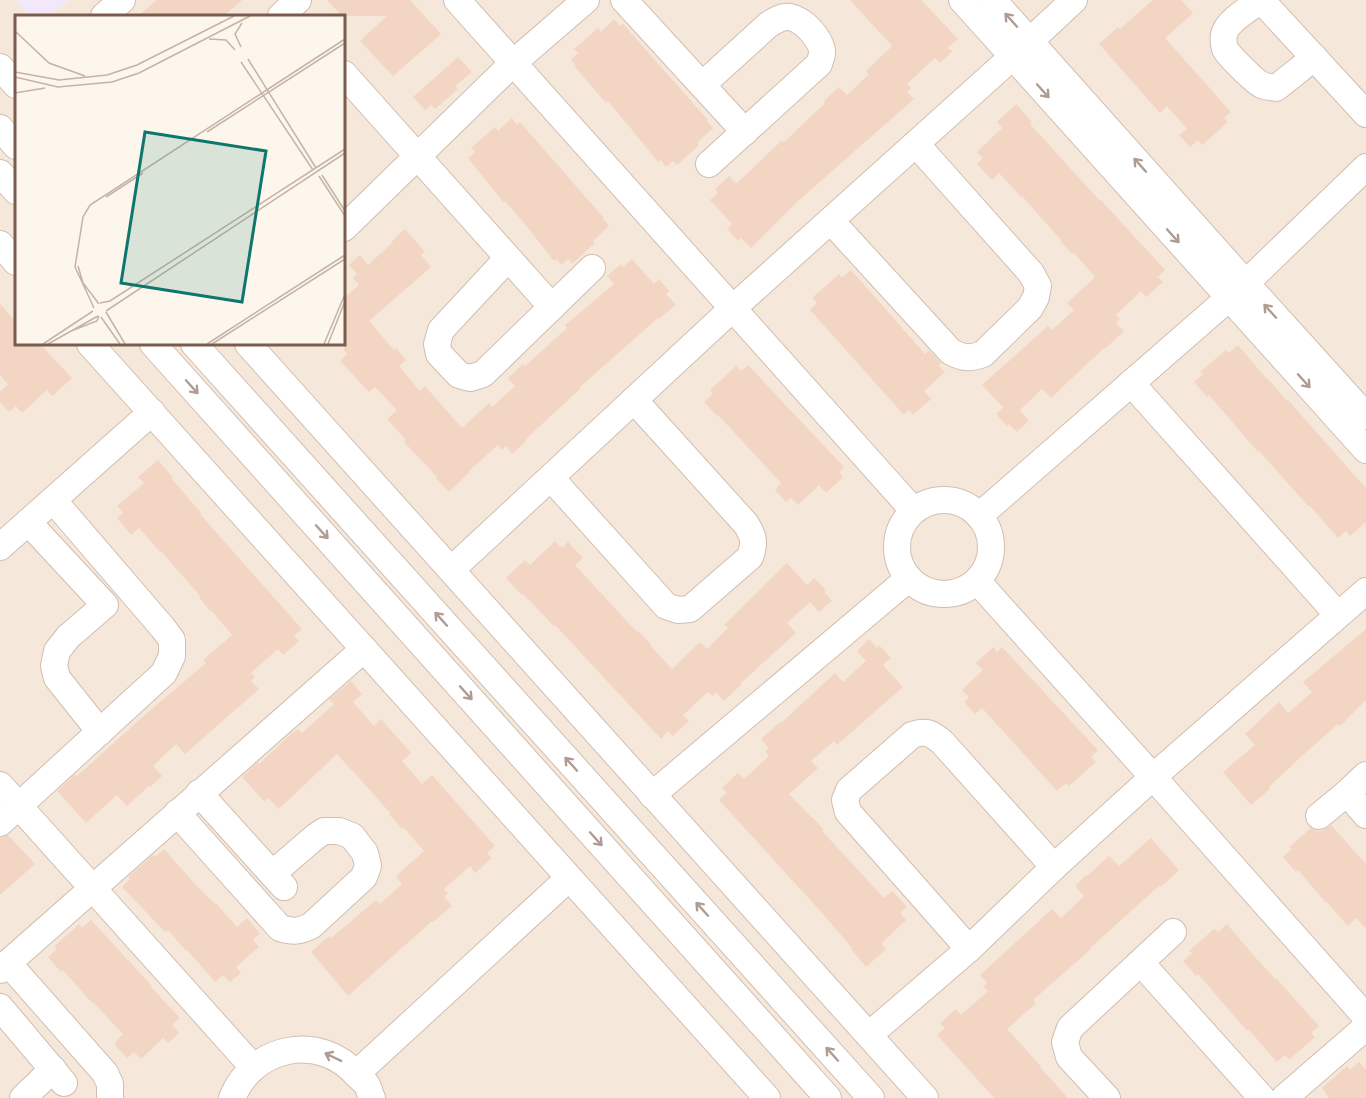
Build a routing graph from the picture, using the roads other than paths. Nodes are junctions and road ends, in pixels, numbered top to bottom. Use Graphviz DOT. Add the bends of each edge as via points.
graph roads {
  1 [pos="122,0"];
  2 [pos="457,0"];
  3 [pos="586,0"];
  4 [pos="624,0"];
  5 [pos="962,0"];
  6 [pos="993,0"];
  7 [pos="1074,0"];
  8 [pos="1261,0"];
  9 [pos="105,15"];
  10 [pos="1022,49"];
  11 [pos="1314,57"];
  12 [pos="513,63"];
  13 [pos="0,67"];
  14 [pos="345,76"];
  15 [pos="15,84"];
  16 [pos="702,85"];
  17 [pos="1366,114"];
  18 [pos="0,128"];
  19 [pos="745,132"];
  20 [pos="916,144"];
  21 [pos="15,145"];
  22 [pos="417,156"];
  23 [pos="709,164"];
  24 [pos="1366,167"];
  25 [pos="0,173"];
  26 [pos="15,190"];
  27 [pos="831,220"];
  28 [pos="345,227"];
  29 [pos="0,244"];
  30 [pos="508,258"];
  31 [pos="15,261"];
  32 [pos="592,268"];
  33 [pos="1237,290"];
  34 [pos="552,307"];
  35 [pos="733,308"];
  36 [pos="91,345"];
  37 [pos="154,345"];
  38 [pos="195,345"];
  39 [pos="249,345"];
  40 [pos="1131,383"];
  41 [pos="634,400"];
  42 [pos="152,412"];
  43 [pos="1366,416"];
  44 [pos="1366,450"];
  45 [pos="550,478"];
  46 [pos="53,500"];
  47 [pos="913,510"];
  48 [pos="979,516"];
  49 [pos="28,522"];
  50 [pos="0,547"];
  51 [pos="451,570"];
  52 [pos="908,579"];
  53 [pos="977,581"];
  54 [pos="1366,591"];
  55 [pos="1338,615"];
  56 [pos="364,649"];
  57 [pos="100,732"];
  58 [pos="1366,775"];
  59 [pos="1154,777"];
  60 [pos="0,785"];
  61 [pos="1347,793"];
  62 [pos="200,794"];
  63 [pos="652,795"];
  64 [pos="177,813"];
  65 [pos="9,814"];
  66 [pos="1366,815"];
  67 [pos="1319,816"];
  68 [pos="1054,867"];
  69 [pos="569,878"];
  70 [pos="92,888"];
  71 [pos="1173,932"];
  72 [pos="969,949"];
  73 [pos="1141,963"];
  74 [pos="4,966"];
  75 [pos="0,1007"];
  76 [pos="1366,1017"];
  77 [pos="1366,1027"];
  78 [pos="869,1035"];
  79 [pos="252,1067"];
  80 [pos="356,1074"];
  81 [pos="23,1098"];
  82 [pos="110,1098"];
  83 [pos="232,1098"];
  84 [pos="372,1098"];
  85 [pos="767,1098"];
  86 [pos="828,1098"];
  87 [pos="871,1098"];
  88 [pos="925,1098"];
  89 [pos="1107,1098"];
  90 [pos="1262,1098"];
  91 [pos="1284,1098"];
  1 -- 9 [label="street"];
  2 -- 12 [label="street"];
  3 -- 12 [label="street"];
  4 -- 16 [label="street"];
  5 -- 10 [label="street"];
  10 -- 6 [label="street, one-way"];
  7 -- 10 [label="street"];
  8 -- 11 [label="street"];
  8 -- 11 [label="street" via="1224,33 1225,49 1243,69 1263,86 1276,88"];
  10 -- 20 [label="street"];
  10 -- 33 [label="street"];
  11 -- 17 [label="street"];
  12 -- 22 [label="street"];
  12 -- 35 [label="street"];
  13 -- 15 [label="street"];
  14 -- 22 [label="street"];
  16 -- 19 [label="street"];
  16 -- 19 [label="street" via="777,19 789,17 802,23 817,38 822,52 819,64"];
  18 -- 21 [label="street"];
  19 -- 23 [label="street"];
  20 -- 27 [label="street"];
  20 -- 27 [label="street" via="1031,273 1038,286 1030,308 982,354 973,358 951,352"];
  22 -- 28 [label="street"];
  22 -- 30 [label="street"];
  24 -- 33 [label="street"];
  25 -- 26 [label="street"];
  27 -- 35 [label="street"];
  29 -- 31 [label="street"];
  30 -- 34 [label="street"];
  30 -- 34 [label="street" via="441,330 439,354 459,375 470,378 483,374"];
  32 -- 34 [label="street"];
  33 -- 40 [label="street"];
  43 -- 33 [label="street, one-way"];
  33 -- 44 [label="street, one-way"];
  35 -- 41 [label="street"];
  35 -- 47 [label="street"];
  36 -- 42 [label="street"];
  37 -- 86 [label="street, one-way"];
  87 -- 38 [label="street, one-way"];
  39 -- 51 [label="street"];
  40 -- 48 [label="street"];
  40 -- 55 [label="street"];
  41 -- 45 [label="street"];
  41 -- 45 [label="street" via="752,532 754,546 750,557 690,609 666,606"];
  42 -- 46 [label="street"];
  42 -- 56 [label="street"];
  45 -- 51 [label="street"];
  46 -- 49 [label="street"];
  46 -- 57 [label="street" via="172,640 172,656 164,673"];
  47 -- 48 [label="street" via="943,499 959,502"];
  47 -- 52 [label="street" via="897,536 896,551"];
  48 -- 53 [label="street" via="990,537 991,553 987,568"];
  49 -- 50 [label="street"];
  49 -- 57 [label="street" via="105,605 68,637 57,651 54,666 57,678"];
  51 -- 63 [label="street"];
  52 -- 53 [label="street" via="934,594 950,595"];
  52 -- 63 [label="street"];
  53 -- 59 [label="street"];
  54 -- 55 [label="street"];
  55 -- 59 [label="street"];
  56 -- 62 [label="street"];
  56 -- 69 [label="street"];
  57 -- 65 [label="street"];
  58 -- 61 [label="street"];
  59 -- 68 [label="street"];
  59 -- 76 [label="street"];
  60 -- 65 [label="street"];
  61 -- 66 [label="street"];
  61 -- 67 [label="street"];
  62 -- 64 [label="street"];
  62 -- 64 [label="street" via="278,881 324,831 352,836 365,853 368,866 364,877 312,926 291,932 280,927"];
  63 -- 78 [label="street"];
  64 -- 70 [label="street"];
  65 -- 70 [label="street"];
  68 -- 72 [label="street"];
  68 -- 72 [label="street" via="933,734 922,731 912,735 849,790 845,800 848,812"];
  69 -- 80 [label="street"];
  69 -- 85 [label="street"];
  70 -- 74 [label="street"];
  70 -- 79 [label="street"];
  71 -- 73 [label="street"];
  72 -- 78 [label="street"];
  73 -- 89 [label="street" via="1070,1029 1065,1042 1069,1057"];
  73 -- 90 [label="street"];
  74 -- 82 [label="street" via="105,1073"];
  75 -- 81 [label="street" via="59,1076"];
  77 -- 91 [label="street"];
  78 -- 88 [label="street"];
  80 -- 79 [label="street, one-way" via="349,1065 326,1053 300,1049 275,1054"];
  79 -- 83 [label="street"];
  80 -- 84 [label="street"];
}
